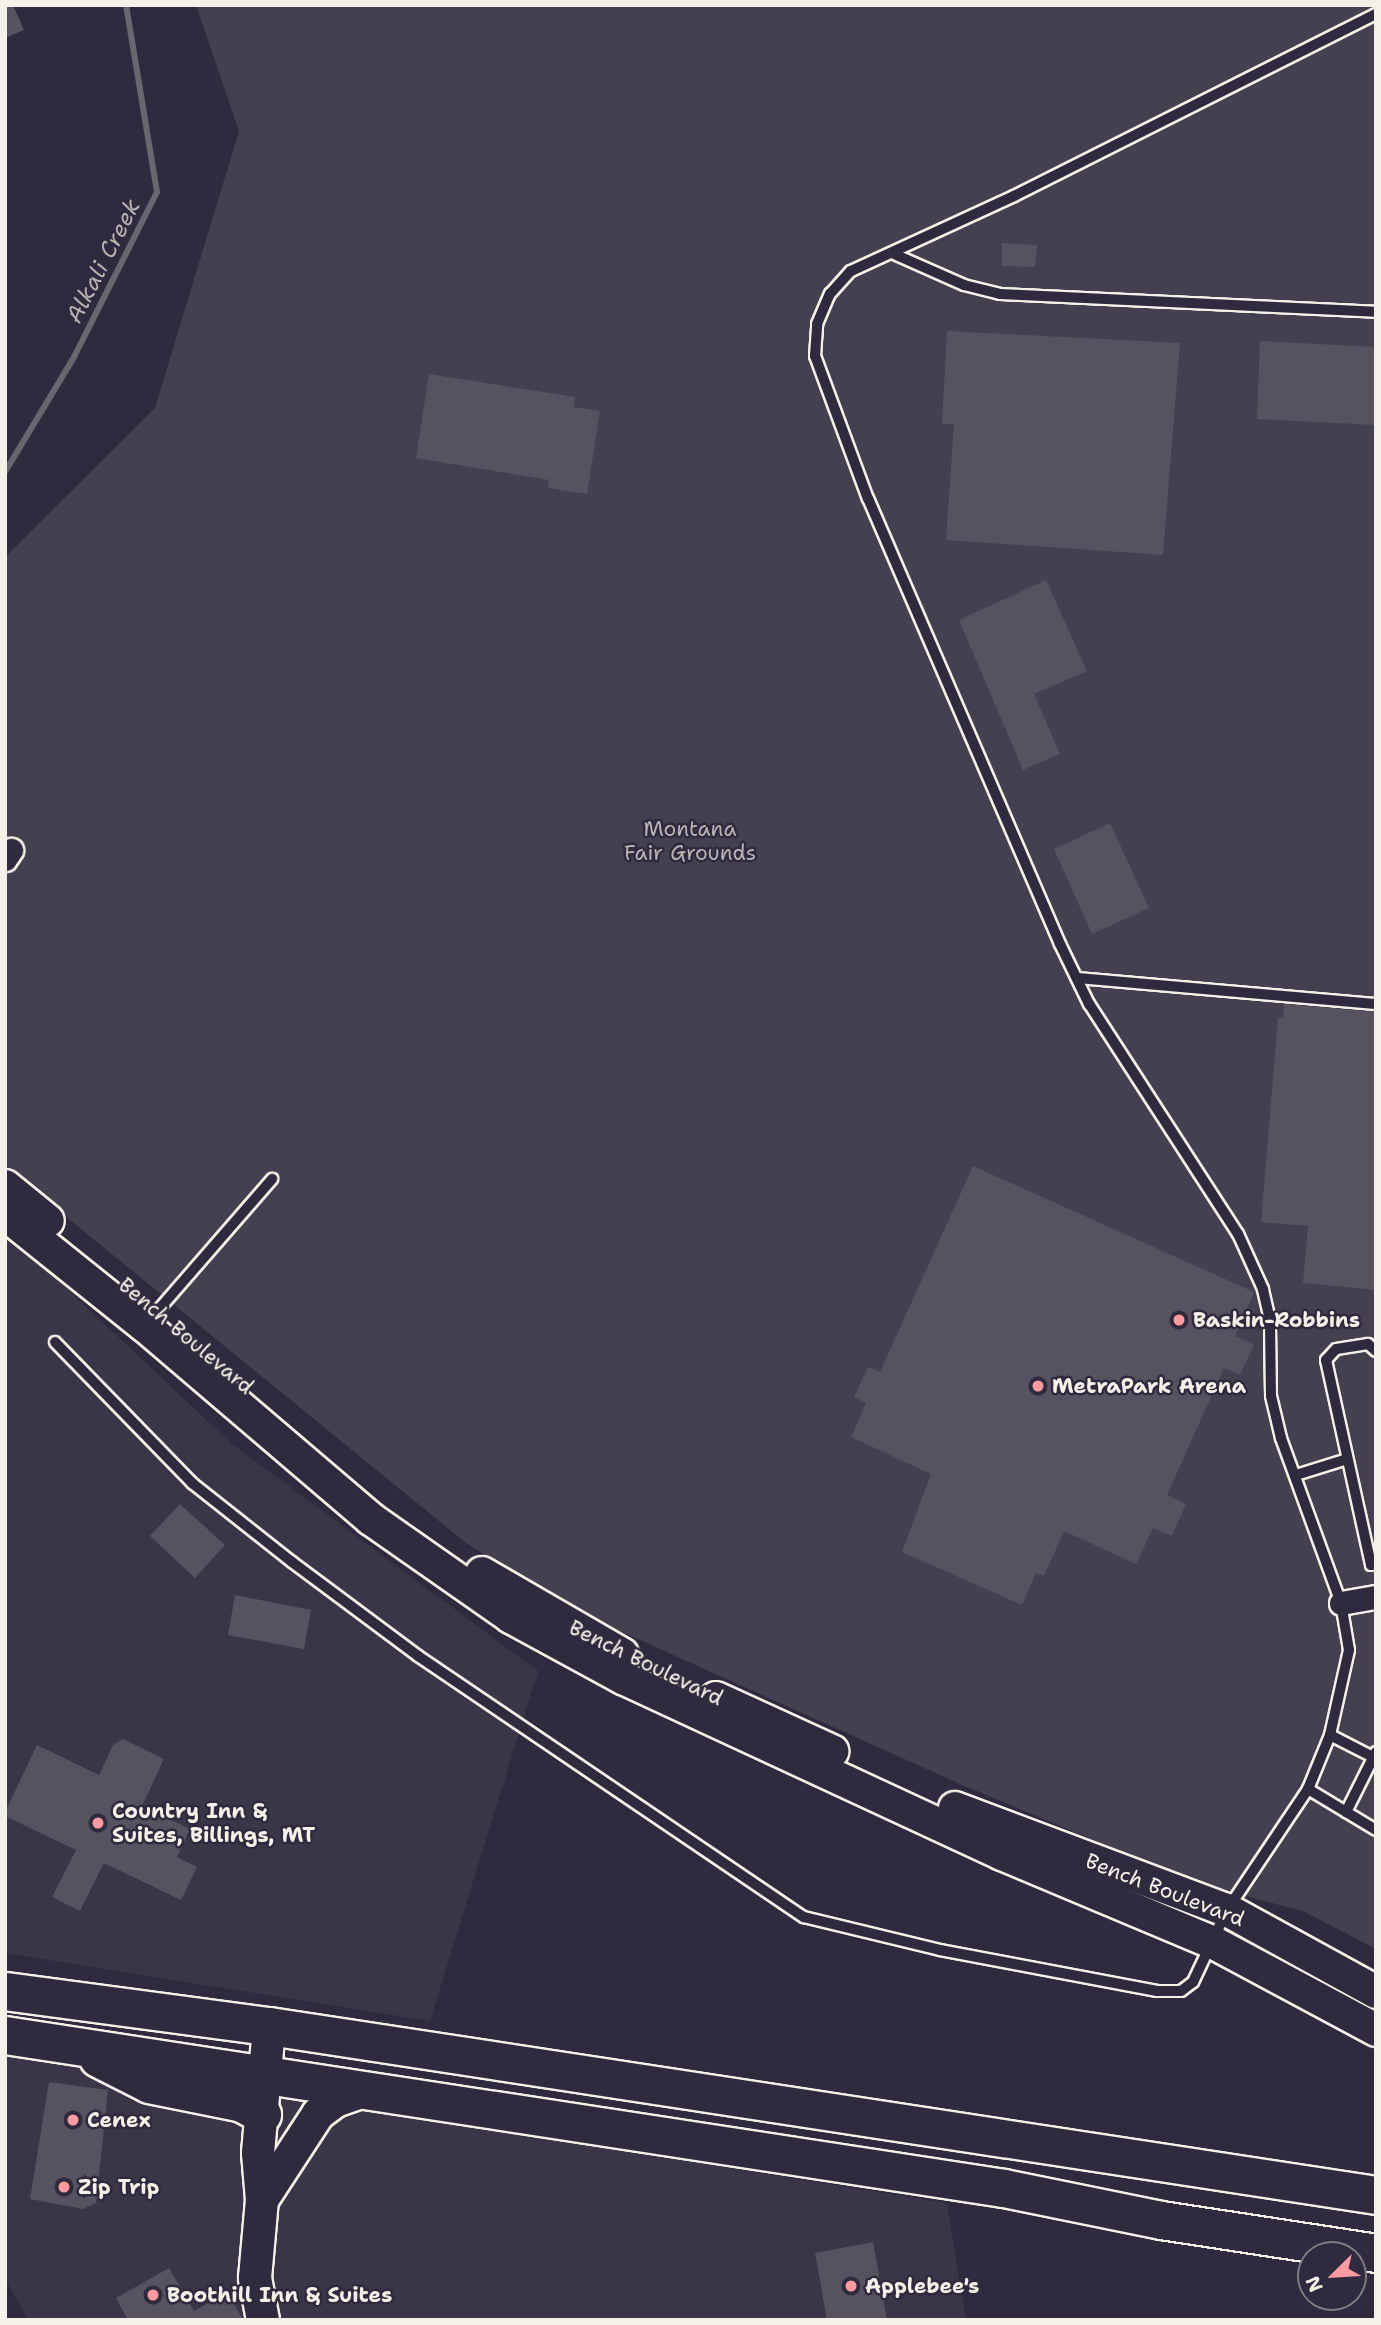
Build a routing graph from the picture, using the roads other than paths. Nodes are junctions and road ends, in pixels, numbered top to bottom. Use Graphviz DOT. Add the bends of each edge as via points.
graph roads {
  1 [pos="1376,14"];
  2 [pos="894,254"];
  3 [pos="1376,312"];
  4 [pos="1077,978"];
  5 [pos="1376,1003"];
  6 [pos="272,1179"];
  7 [pos="5,1186"];
  8 [pos="5,1214"];
  9 [pos="151,1318"];
  10 [pos="55,1342"];
  11 [pos="1376,1351"];
  12 [pos="1348,1459"];
  13 [pos="1296,1475"];
  14 [pos="1376,1564"];
  15 [pos="1376,1597"];
  16 [pos="1341,1603"];
  17 [pos="1330,1735"];
  18 [pos="1374,1755"];
  19 [pos="1308,1789"];
  20 [pos="1346,1812"];
  21 [pos="1376,1830"];
  22 [pos="1227,1910"];
  23 [pos="1214,1943"];
  24 [pos="5,1991"];
  25 [pos="1376,1992"];
  26 [pos="269,2026"];
  27 [pos="1376,2030"];
  28 [pos="5,2035"];
  29 [pos="76,2046"];
  30 [pos="267,2073"];
  31 [pos="367,2090"];
  32 [pos="262,2114"];
  33 [pos="1376,2195"];
  34 [pos="262,2200"];
  35 [pos="1375,2253"];
  36 [pos="263,2320"];
  1 -- 2 [label="lane"];
  2 -- 3 [label="lane" via="964,285 1000,294"];
  2 -- 4 [label="lane" via="851,271 830,294 817,324 815,356 868,499"];
  4 -- 5 [label="lane"];
  4 -- 13 [label="lane" via="1238,1234 1263,1289 1270,1320 1271,1396"];
  6 -- 9 [label="lane"];
  7 -- 9 [label="main road, Bench Boulevard"];
  8 -- 9 [label="main road"];
  9 -- 22 [label="main road, Bench Boulevard" via="395,1513 485,1575 606,1646 994,1826"];
  9 -- 23 [label="main road" via="371,1519 469,1590 565,1649 1002,1854"];
  10 -- 23 [label="lane" via="192,1483 292,1562 418,1656 804,1917 940,1950 1157,1991 1181,1991 1193,1982"];
  11 -- 12 [label="lane" via="1368,1344 1336,1349 1325,1360"];
  12 -- 13 [label="lane"];
  12 -- 14 [label="lane" via="1371,1565"];
  13 -- 16 [label="lane"];
  15 -- 16 [label="street"];
  16 -- 17 [label="lane" via="1349,1650"];
  17 -- 18 [label="lane"];
  17 -- 19 [label="lane"];
  18 -- 20 [label="lane"];
  19 -- 20 [label="lane"];
  19 -- 22 [label="lane"];
  20 -- 21 [label="lane"];
  22 -- 23 [label="lane"];
  22 -- 25 [label="main road, Bench Boulevard"];
  23 -- 27 [label="main road"];
  24 -- 26 [label="highway"];
  26 -- 30 [label="main road"];
  26 -- 33 [label="highway"];
  28 -- 29 [label="highway"];
  29 -- 30 [label="highway"];
  29 -- 32 [label="highway" via="149,2084 242,2103"];
  30 -- 31 [label="highway"];
  30 -- 32 [label="main road"];
  31 -- 34 [label="main road" via="335,2101 318,2113"];
  31 -- 35 [label="highway" via="1004,2188 1161,2220"];
  32 -- 34 [label="main road" via="258,2153"];
  34 -- 36 [label="main road" via="255,2278"];
}
